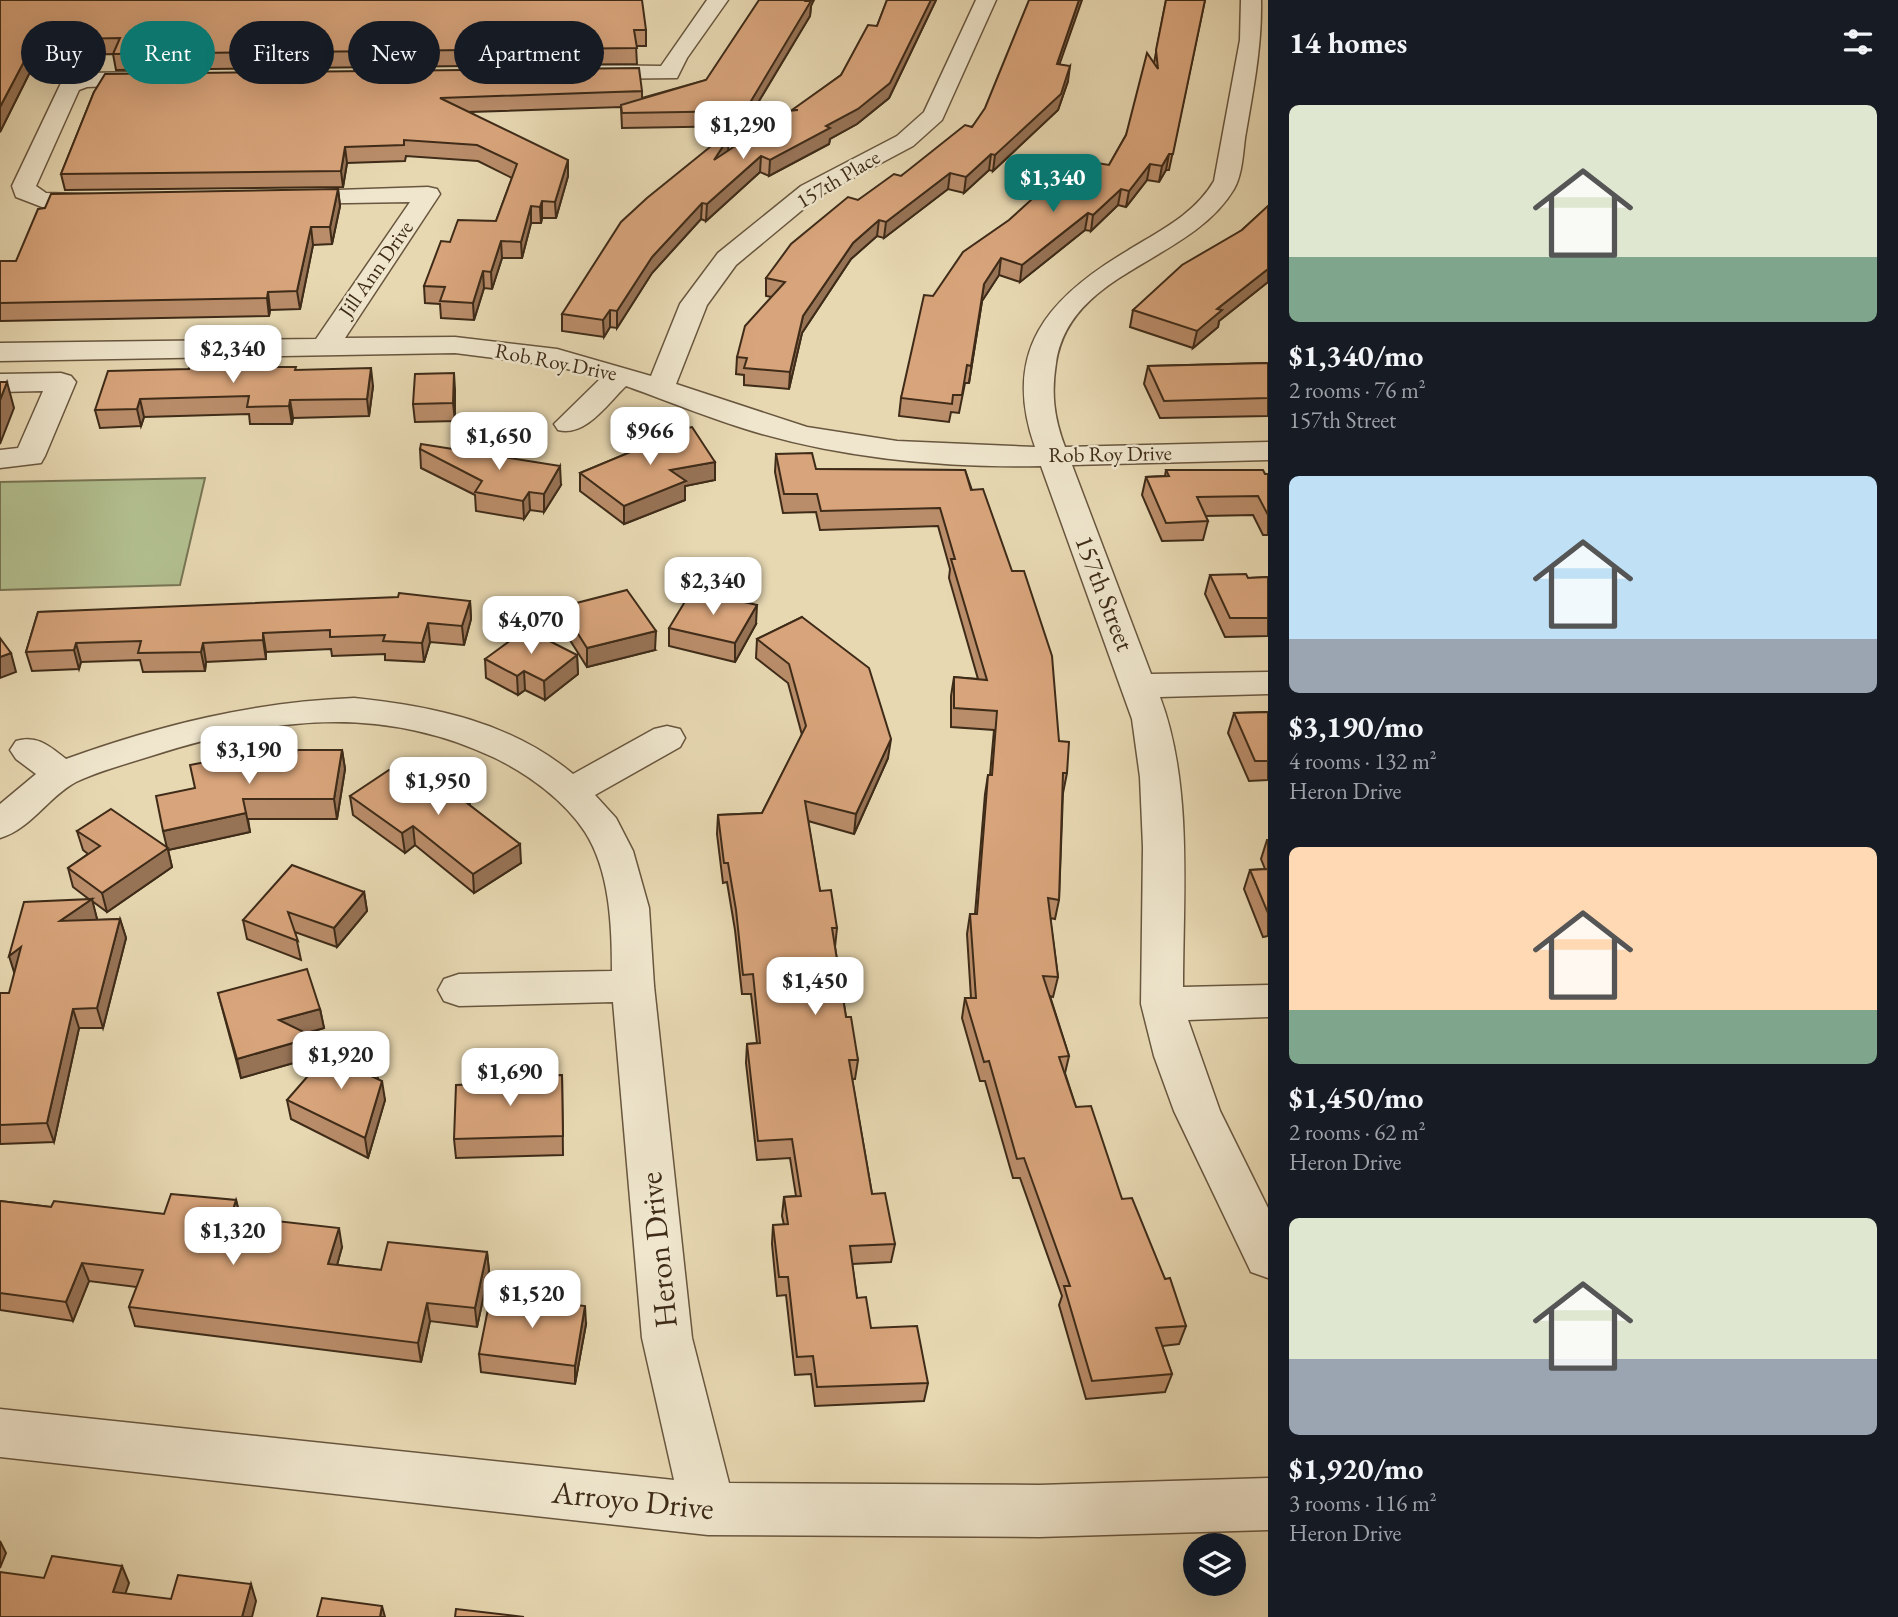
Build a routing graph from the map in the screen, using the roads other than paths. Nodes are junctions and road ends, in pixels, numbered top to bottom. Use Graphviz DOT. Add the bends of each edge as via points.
graph roads {
  1 [pos="718,0"];
  2 [pos="986,0"];
  3 [pos="1251,0"];
  4 [pos="1259,40"];
  5 [pos="604,72"];
  6 [pos="120,80"];
  7 [pos="263,197"];
  8 [pos="125,200"];
  9 [pos="326,345"];
  10 [pos="70,350"];
  11 [pos="0,352"];
  12 [pos="621,375"];
  13 [pos="61,382"];
  14 [pos="0,383"];
  15 [pos="660,388"];
  16 [pos="569,424"];
  17 [pos="1268,451"];
  18 [pos="1053,456"];
  19 [pos="0,459"];
  20 [pos="1268,683"];
  21 [pos="1140,687"];
  22 [pos="667,738"];
  23 [pos="29,750"];
  24 [pos="61,774"];
  25 [pos="570,792"];
  26 [pos="0,825"];
  27 [pos="633,986"];
  28 [pos="459,990"];
  29 [pos="1268,1001"];
  30 [pos="1162,1004"];
  31 [pos="1268,1257"];
  32 [pos="0,1433"];
  33 [pos="1268,1504"];
  34 [pos="708,1509"];
  1 -- 5 [label="street" via="669,73"];
  2 -- 15 [label="street, 157th Place" via="934,115 905,141 810,191 727,260 694,304"];
  3 -- 4 [label="street, 157th Street"];
  4 -- 18 [label="street, 157th Street" via="1226,181 1217,200 1195,220 1080,294 1059,314 1048,334 1036,386 1039,417"];
  6 -- 8 [label="street" via="84,80 71,86 24,186 32,197 49,201"];
  7 -- 9 [label="street, Jill Ann Drive" via="428,194"];
  9 -- 10 [label="street, Rob Roy Drive"];
  9 -- 12 [label="street, Rob Roy Drive" via="501,349"];
  10 -- 11 [label="street, Rob Roy Drive"];
  10 -- 13 [label="street"];
  12 -- 15 [label="street, Rob Roy Drive"];
  12 -- 16 [label="street"];
  13 -- 14 [label="street"];
  13 -- 19 [label="street" via="30,456"];
  15 -- 18 [label="street, Rob Roy Drive" via="770,427 851,444 936,454"];
  17 -- 18 [label="street, Rob Roy Drive"];
  18 -- 21 [label="street, 157th Street"];
  20 -- 21 [label="street"];
  21 -- 30 [label="street, 157th Street" via="1160,777"];
  22 -- 25 [label="street"];
  23 -- 24 [label="street"];
  24 -- 25 [label="street, Heron Drive" via="145,742 222,722 279,711 358,710 429,721 487,739 529,760"];
  24 -- 26 [label="street, Heron Drive"];
  25 -- 27 [label="street, Heron Drive" via="605,831 623,878 634,933"];
  27 -- 28 [label="street"];
  27 -- 34 [label="street, Heron Drive" via="667,1338"];
  29 -- 30 [label="street"];
  30 -- 31 [label="street, 157th Street" via="1196,1111"];
  32 -- 34 [label="street, Arroyo Drive"];
  33 -- 34 [label="street, Arroyo Drive" via="1026,1511"];
}
